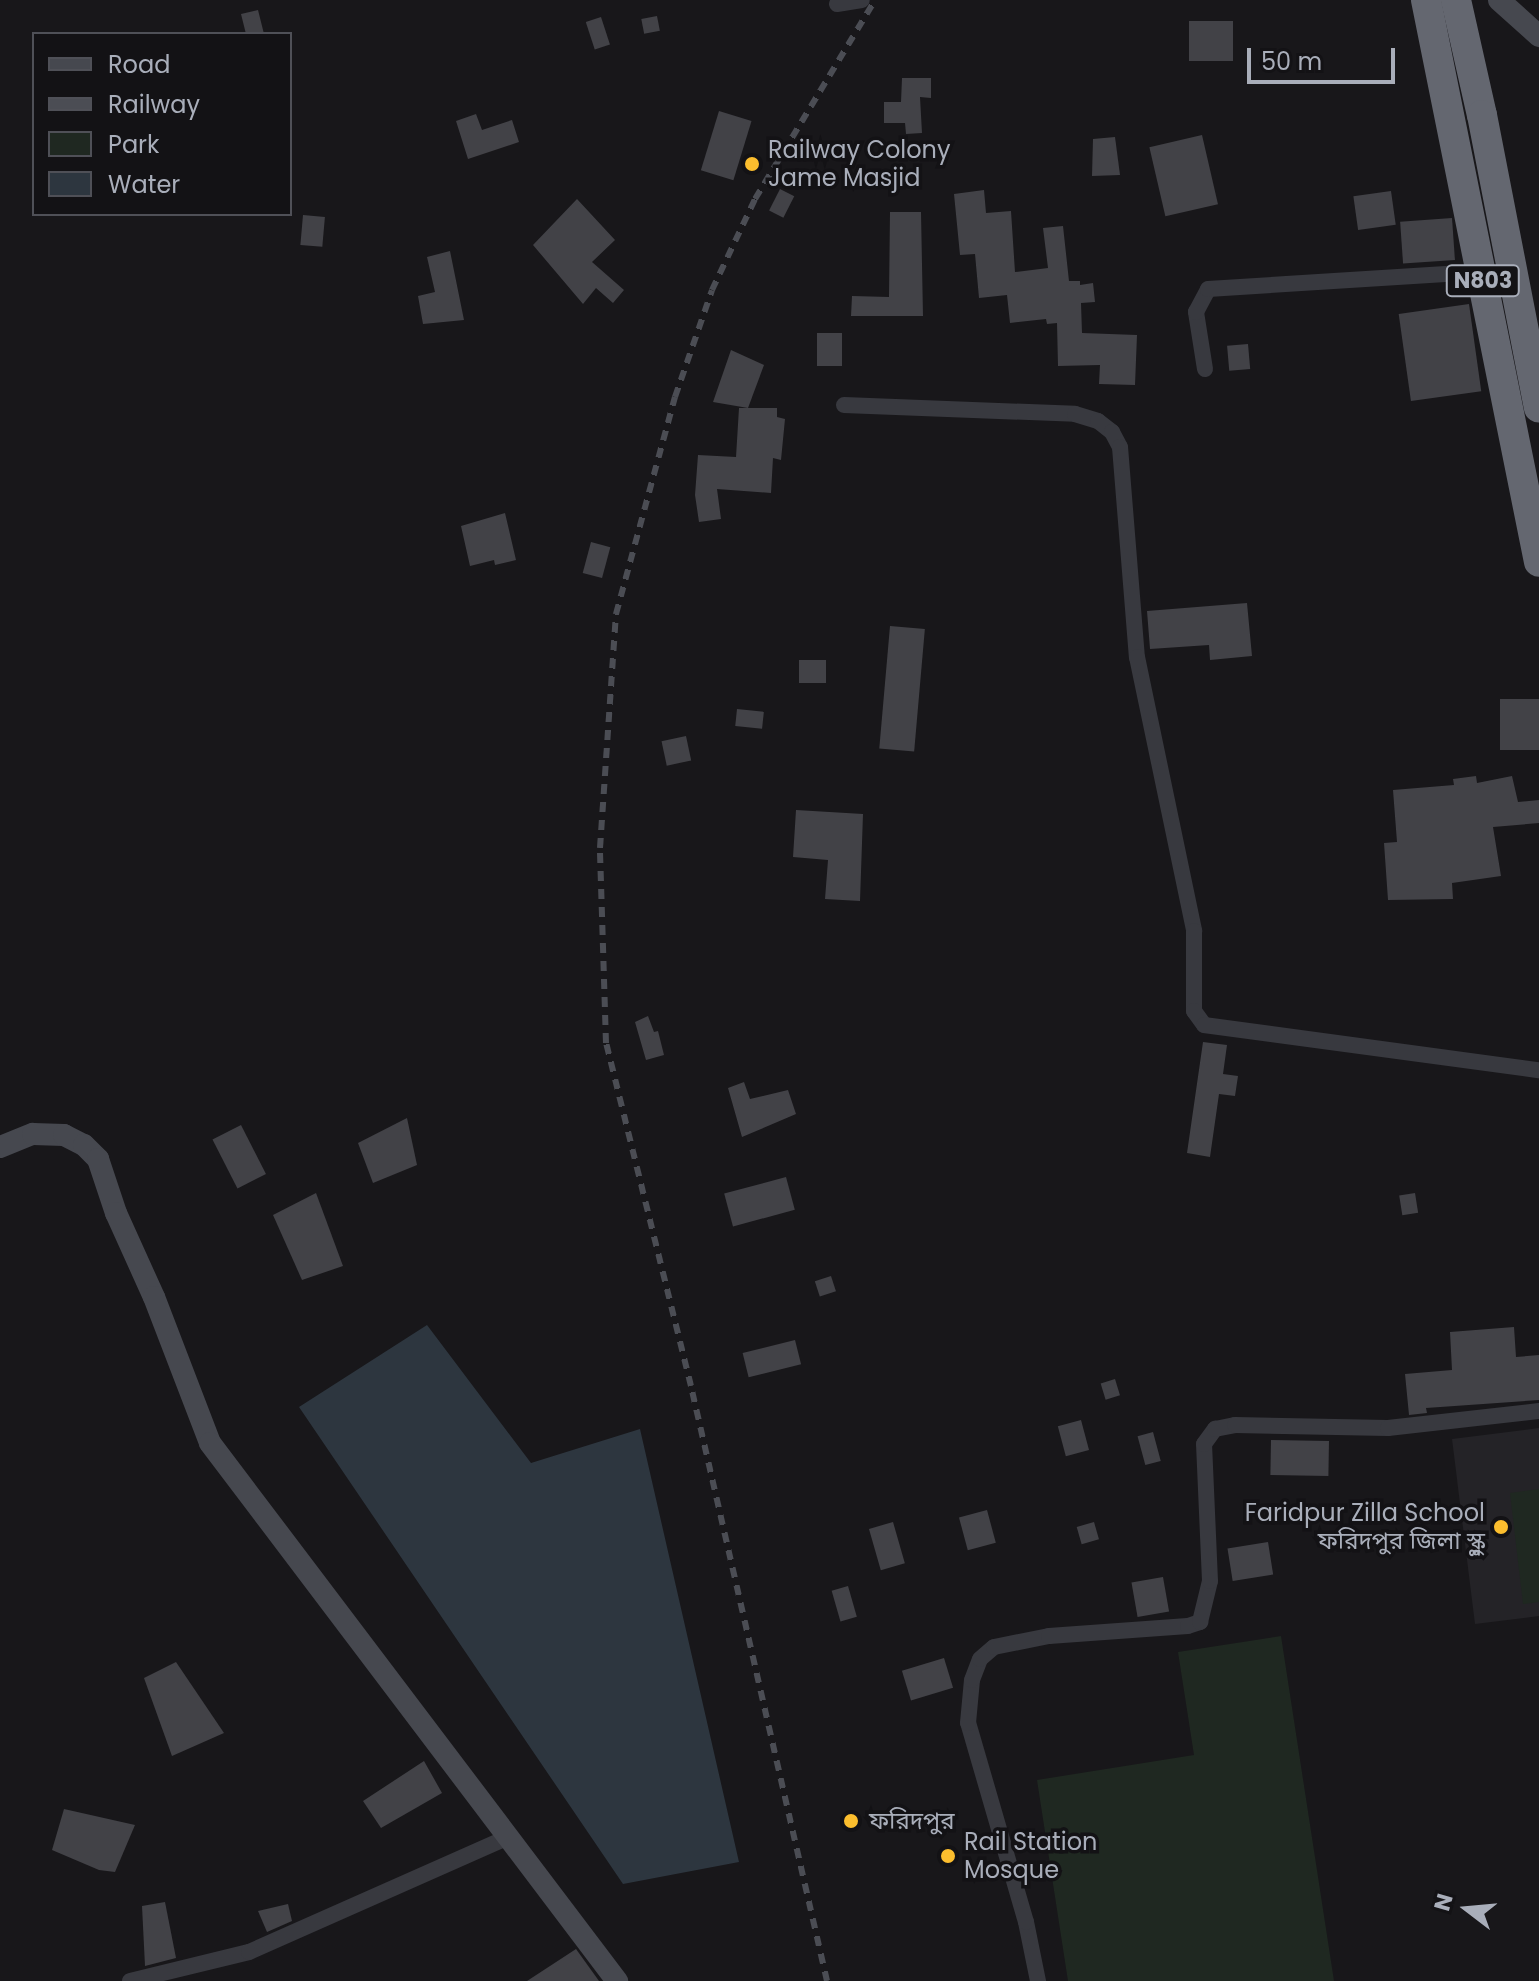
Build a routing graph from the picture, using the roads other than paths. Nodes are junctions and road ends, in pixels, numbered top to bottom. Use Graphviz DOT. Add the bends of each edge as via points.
graph roads {
  1 [pos="862,0"];
  2 [pos="1426,0"];
  3 [pos="1456,0"];
  4 [pos="1499,0"];
  5 [pos="837,4"];
  6 [pos="1539,36"];
  7 [pos="1481,272"];
  8 [pos="1522,318"];
  9 [pos="1492,324"];
  10 [pos="1205,369"];
  11 [pos="844,405"];
  12 [pos="1539,407"];
  13 [pos="1539,562"];
  14 [pos="1539,1070"];
  15 [pos="0,1147"];
  16 [pos="1539,1411"];
  17 [pos="506,1838"];
  18 [pos="130,1981"];
  19 [pos="617,1981"];
  20 [pos="1038,1981"];
  1 -- 5 [label="street"];
  2 -- 7 [label="highway, N803"];
  3 -- 8 [label="highway, N803"];
  4 -- 6 [label="street"];
  7 -- 9 [label="highway, N803"];
  7 -- 10 [label="street" via="1208,289 1196,312"];
  8 -- 9 [label="highway"];
  8 -- 12 [label="highway, N803"];
  9 -- 13 [label="highway, N803"];
  11 -- 14 [label="street" via="1075,414 1112,432 1120,447 1137,657 1194,931 1194,1011 1204,1025"];
  15 -- 17 [label="street" via="33,1134 64,1135 98,1159 210,1443"];
  16 -- 20 [label="street" via="1388,1428 1215,1429 1204,1444 1210,1581 1200,1622 1049,1636 994,1647 980,1659 968,1723"];
  17 -- 18 [label="street" via="249,1952"];
  17 -- 19 [label="street"];
}
